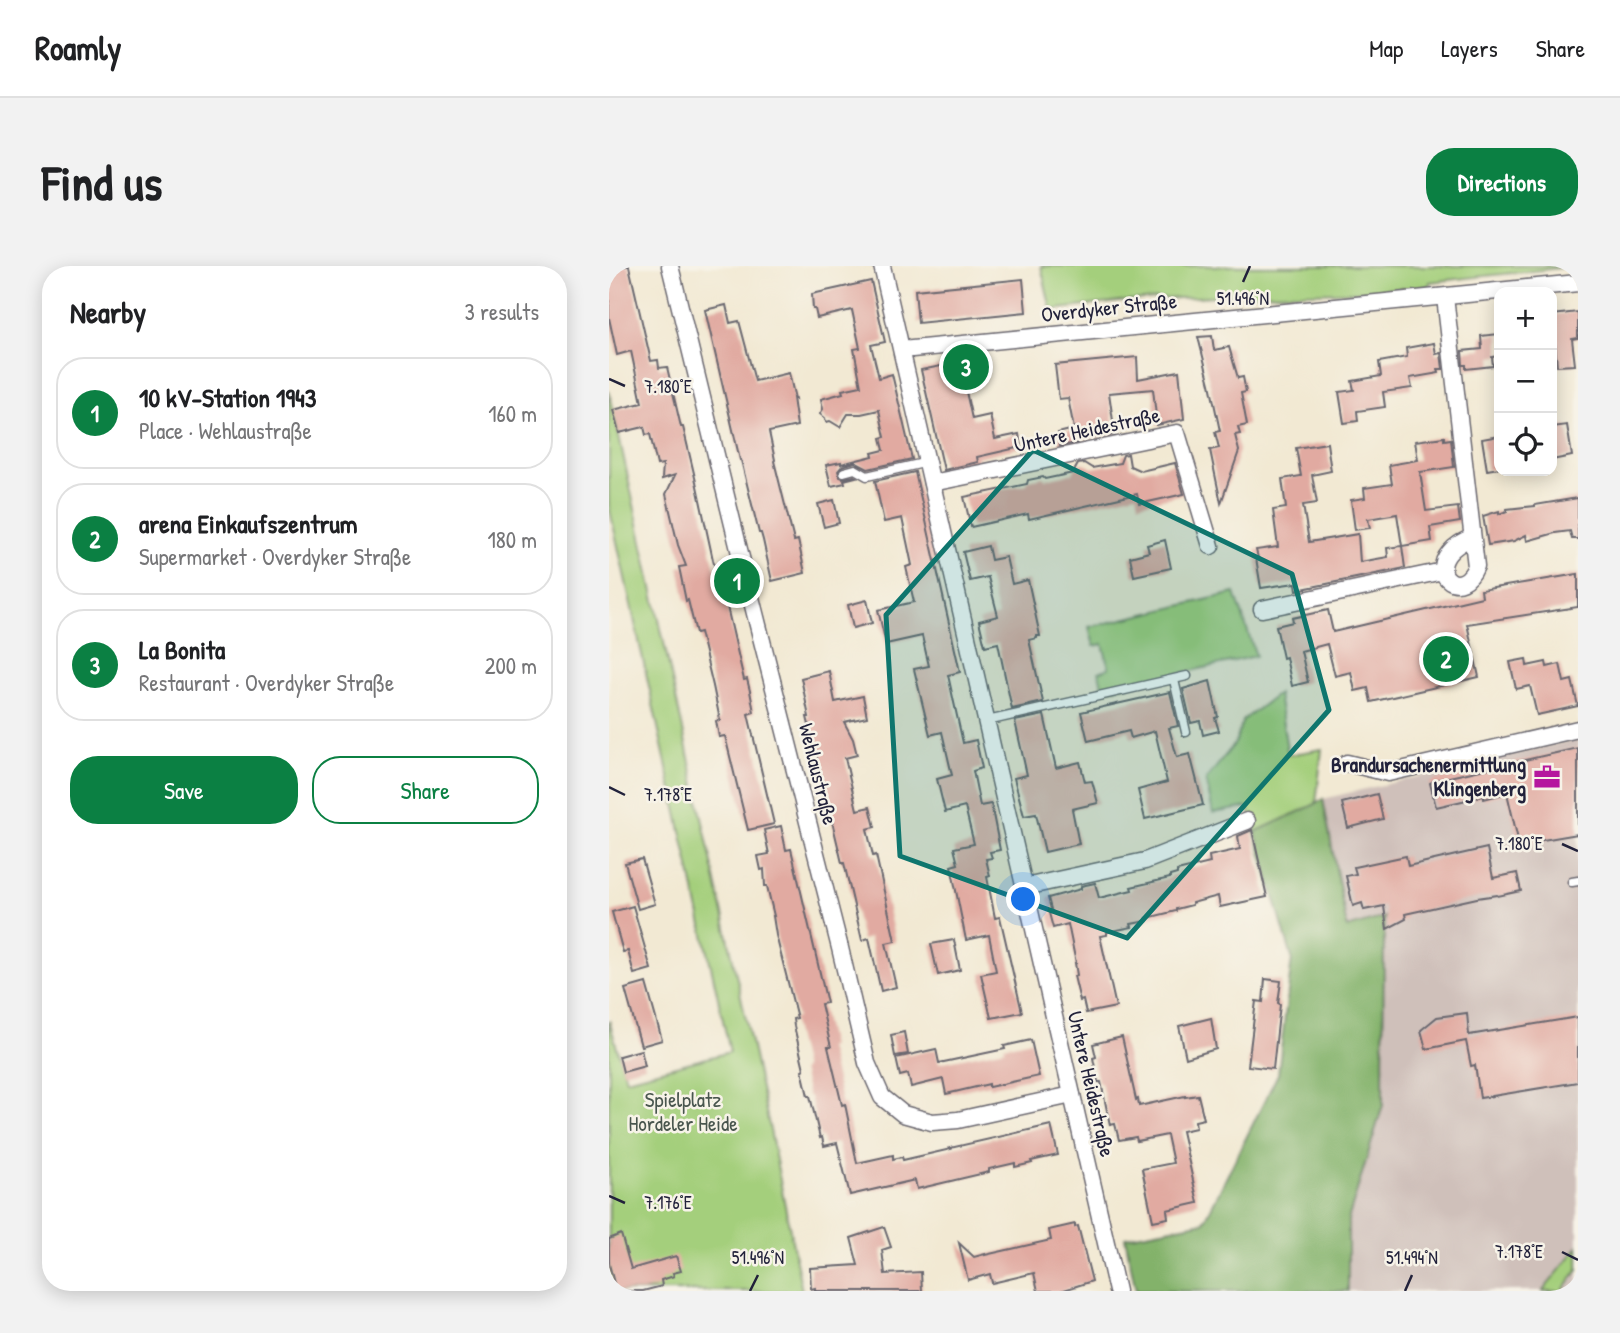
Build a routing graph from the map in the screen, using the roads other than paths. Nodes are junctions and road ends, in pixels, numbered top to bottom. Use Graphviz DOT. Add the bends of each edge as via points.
graph roads {
  1 [pos="670,266"];
  2 [pos="882,266"];
  3 [pos="1578,284"];
  4 [pos="1445,297"];
  5 [pos="902,350"];
  6 [pos="928,462"];
  7 [pos="844,472"];
  8 [pos="932,483"];
  9 [pos="1472,537"];
  10 [pos="1211,545"];
  11 [pos="1443,571"];
  12 [pos="1262,609"];
  13 [pos="1187,676"];
  14 [pos="1174,680"];
  15 [pos="987,721"];
  16 [pos="1578,729"];
  17 [pos="1186,732"];
  18 [pos="1347,763"];
  19 [pos="1247,821"];
  20 [pos="1025,887"];
  21 [pos="1072,1095"];
  22 [pos="1117,1291"];
  1 -- 21 [label="street, Wehlaustraße" via="867,1063 882,1097 902,1114 932,1122"];
  2 -- 5 [label="street, Untere Heidestraße"];
  3 -- 4 [label="street, Overdyker Straße"];
  4 -- 5 [label="street, Overdyker Straße"];
  4 -- 9 [label="street"];
  5 -- 6 [label="street, Untere Heidestraße"];
  6 -- 7 [label="lane" via="867,477 855,469"];
  6 -- 8 [label="street, Untere Heidestraße"];
  8 -- 10 [label="street, Untere Heidestraße" via="1177,433"];
  8 -- 15 [label="street, Untere Heidestraße"];
  9 -- 11 [label="street" via="1447,555"];
  9 -- 11 [label="street" via="1476,566 1472,575 1457,583"];
  11 -- 12 [label="street"];
  13 -- 14 [label="lane"];
  14 -- 15 [label="lane"];
  14 -- 17 [label="lane"];
  15 -- 20 [label="street, Untere Heidestraße"];
  16 -- 18 [label="street" via="1388,773"];
  19 -- 20 [label="street" via="1145,861"];
  20 -- 21 [label="street, Untere Heidestraße"];
  21 -- 22 [label="street, Untere Heidestraße"];
}
